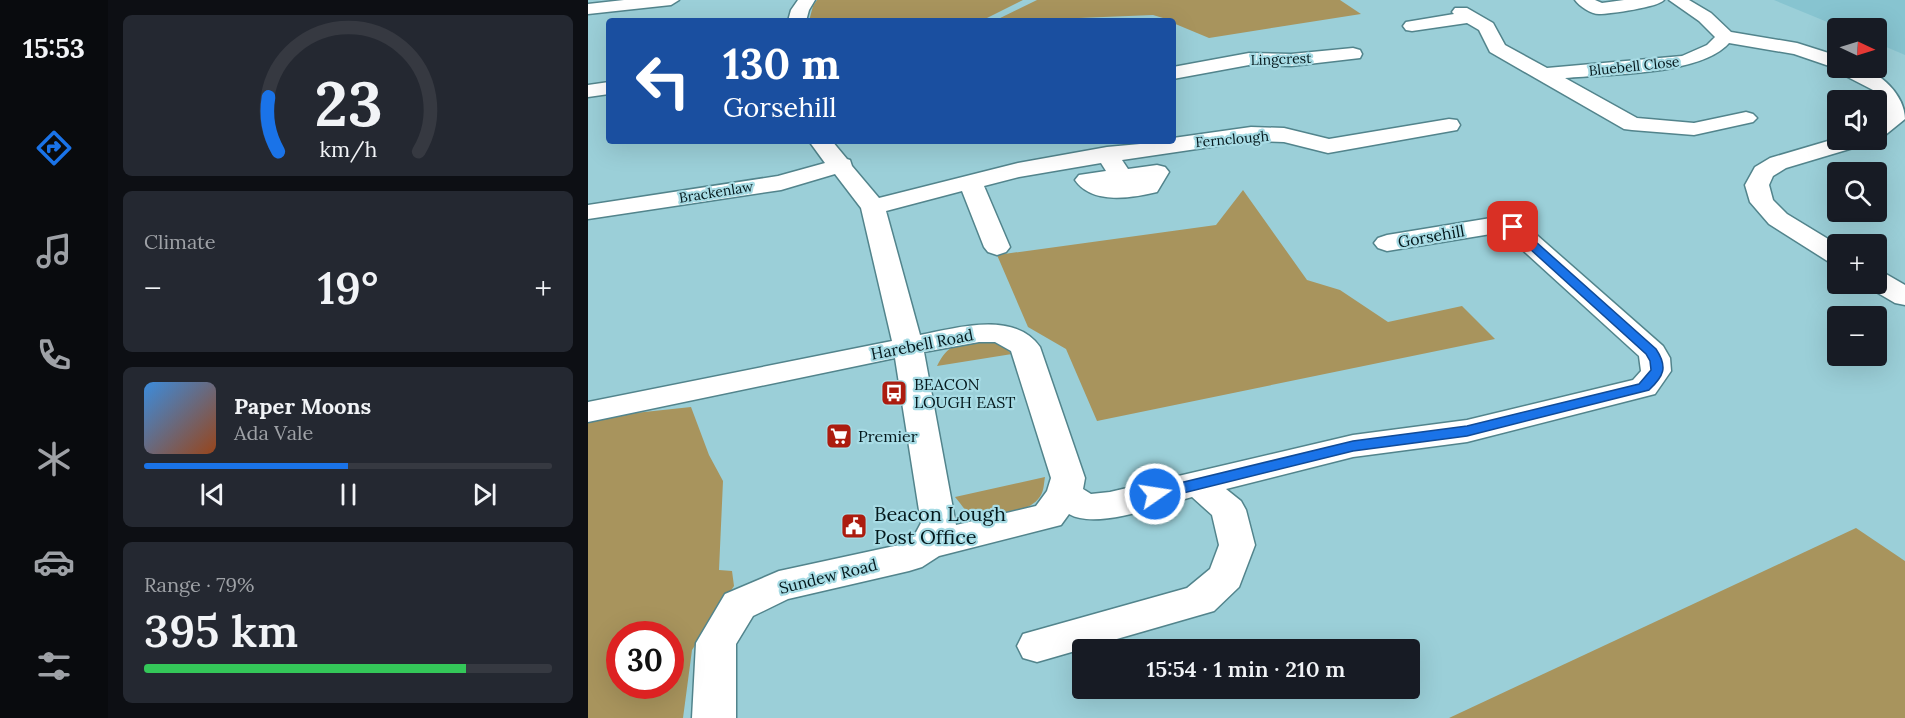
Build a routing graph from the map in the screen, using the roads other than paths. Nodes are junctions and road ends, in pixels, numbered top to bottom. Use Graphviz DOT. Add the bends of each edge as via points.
graph roads {
  1 [pos="671,0"];
  2 [pos="807,0"];
  3 [pos="1583,0"];
  4 [pos="1656,0"];
  5 [pos="1677,0"];
  6 [pos="588,9"];
  7 [pos="798,18"];
  8 [pos="1412,26"];
  9 [pos="1725,37"];
  10 [pos="1353,54"];
  11 [pos="1827,58"];
  12 [pos="1176,72"];
  13 [pos="1547,74"];
  14 [pos="1864,78"];
  15 [pos="606,88"];
  16 [pos="1883,90"];
  17 [pos="588,91"];
  18 [pos="1887,97"];
  19 [pos="1746,118"];
  20 [pos="1887,122"];
  21 [pos="1449,126"];
  22 [pos="823,144"];
  23 [pos="1827,148"];
  24 [pos="1107,154"];
  25 [pos="842,165"];
  26 [pos="1121,177"];
  27 [pos="972,183"];
  28 [pos="873,207"];
  29 [pos="588,212"];
  30 [pos="1387,243"];
  31 [pos="997,247"];
  32 [pos="1827,249"];
  33 [pos="1887,286"];
  34 [pos="1905,297"];
  35 [pos="908,347"];
  36 [pos="588,412"];
  37 [pos="1199,484"];
  38 [pos="1064,494"];
  39 [pos="928,545"];
  40 [pos="1037,646"];
  41 [pos="714,718"];
  1 -- 6 [label="street"];
  2 -- 7 [label="street"];
  3 -- 4 [label="street" via="1599,9"];
  5 -- 9 [label="street" via="1705,17"];
  8 -- 13 [label="street" via="1466,14 1487,27 1497,48"];
  9 -- 11 [label="street"];
  9 -- 13 [label="street, Bluebell Close" via="1714,49 1686,61"];
  10 -- 12 [label="street, Lingcrest" via="1291,60 1249,59"];
  13 -- 19 [label="street" via="1632,124 1694,129"];
  14 -- 16 [label="street"];
  15 -- 17 [label="street"];
  18 -- 20 [label="street" via="1898,114"];
  21 -- 24 [label="street, Fernclough" via="1328,146 1284,135 1251,134"];
  22 -- 25 [label="street"];
  23 -- 32 [label="street" via="1778,163 1763,172 1757,185 1762,202 1778,219"];
  24 -- 26 [label="street"];
  24 -- 27 [label="street, Fernclough" via="1018,170"];
  25 -- 28 [label="street"];
  25 -- 29 [label="street, Brackenlaw" via="781,183"];
  27 -- 28 [label="street, Fernclough"];
  27 -- 31 [label="street"];
  28 -- 35 [label="street"];
  30 -- 37 [label="street, Gorsehill" via="1497,225 1513,227 1652,352 1658,370 1644,387 1478,429 1353,446"];
  33 -- 34 [label="street"];
  35 -- 36 [label="street, Harebell Road"];
  35 -- 38 [label="street, Harebell Road" via="993,332 1012,336 1025,347 1068,478"];
  35 -- 39 [label="street" via="939,523"];
  37 -- 38 [label="street, Gorsehill" via="1085,507"];
  37 -- 40 [label="street" via="1228,510 1237,545 1226,577 1200,600"];
  38 -- 39 [label="street" via="1048,516"];
  39 -- 41 [label="street, Sundew Road" via="909,557 779,586 739,605 716,642"];
}
